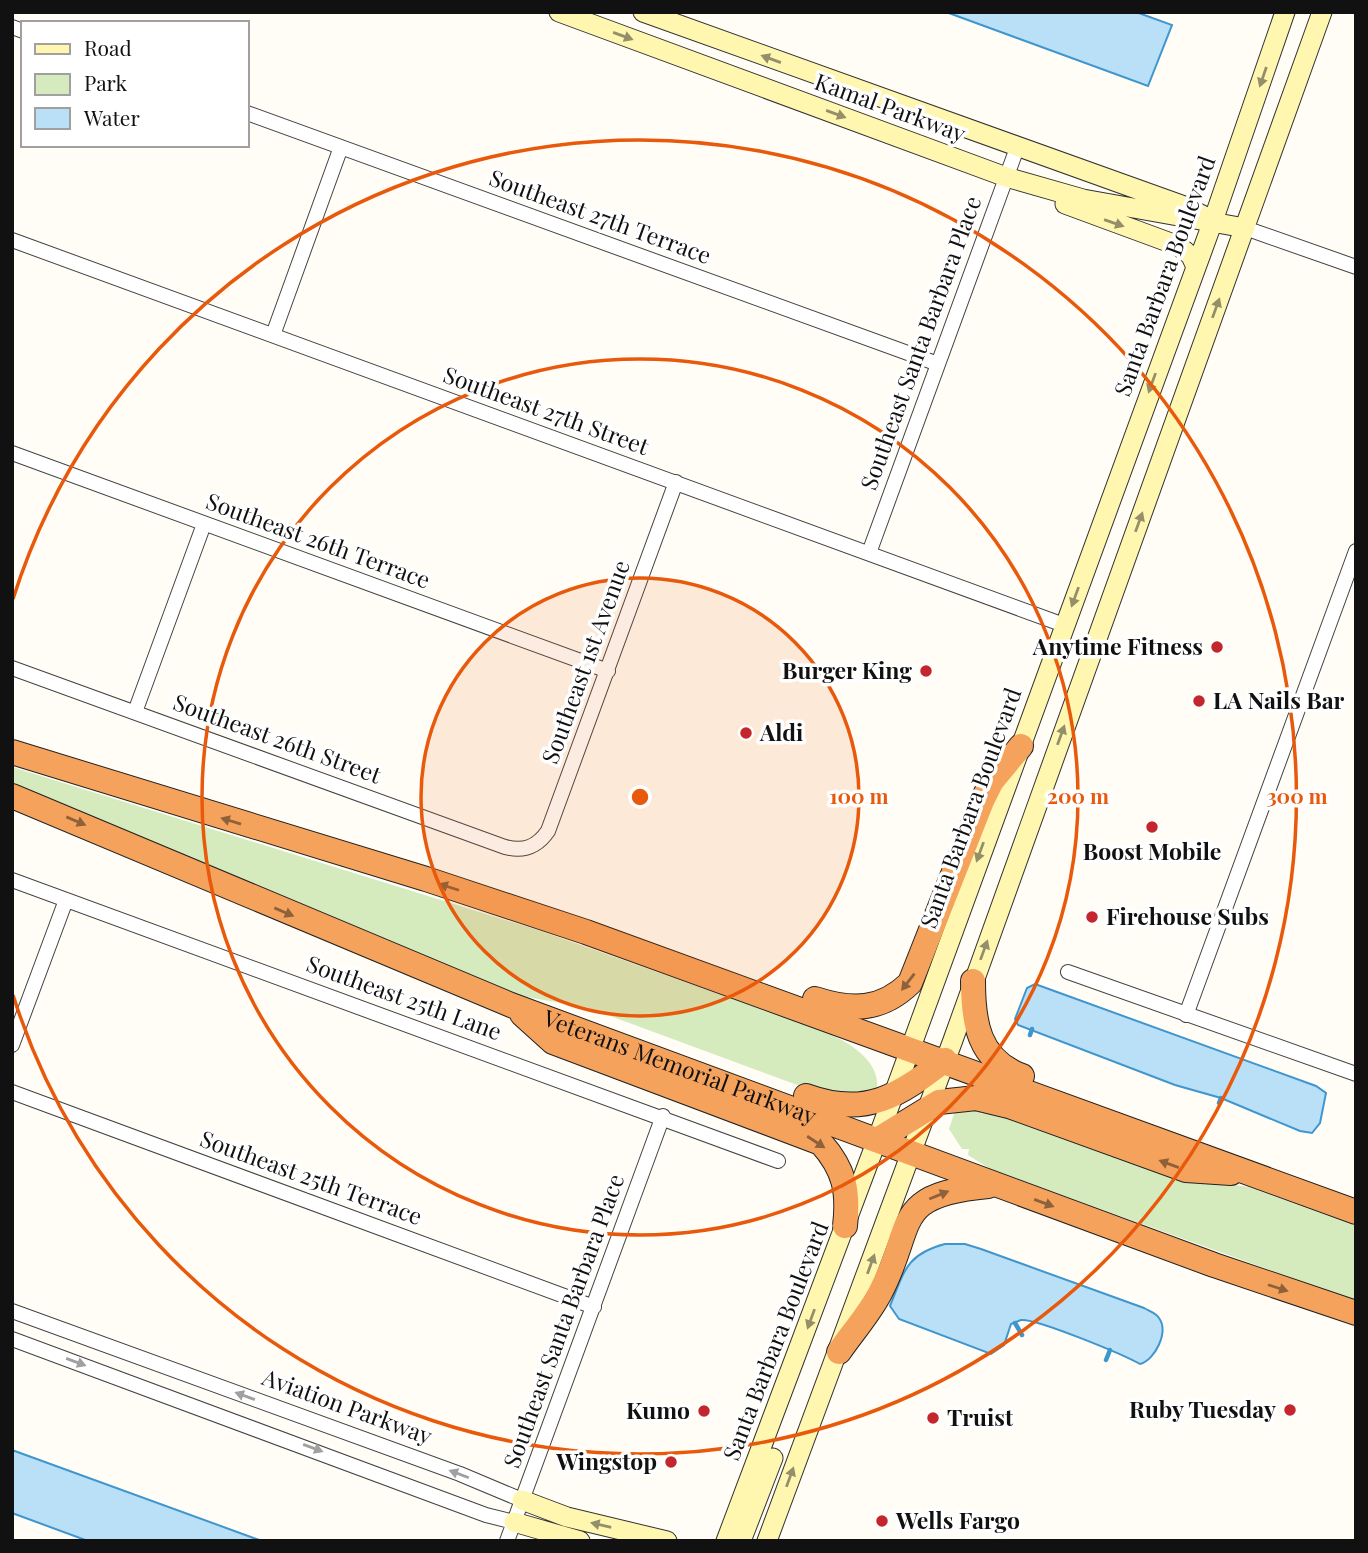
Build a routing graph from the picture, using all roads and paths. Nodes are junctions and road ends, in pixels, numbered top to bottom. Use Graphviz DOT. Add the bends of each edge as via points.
graph roads {
  1 [pos="559,12"];
  2 [pos="643,12"];
  3 [pos="1285,12"];
  4 [pos="1322,12"];
  5 [pos="248,113"];
  6 [pos="341,147"];
  7 [pos="1017,148"];
  8 [pos="1006,177"];
  9 [pos="1213,221"];
  10 [pos="1245,229"];
  11 [pos="12,240"];
  12 [pos="1196,267"];
  13 [pos="1356,267"];
  14 [pos="273,335"];
  15 [pos="938,364"];
  16 [pos="12,453"];
  17 [pos="676,482"];
  18 [pos="204,524"];
  19 [pos="1356,551"];
  20 [pos="869,553"];
  21 [pos="1065,625"];
  22 [pos="12,668"];
  23 [pos="608,671"];
  24 [pos="135,712"];
  25 [pos="1021,746"];
  26 [pos="12,752"];
  27 [pos="12,796"];
  28 [pos="528,848"];
  29 [pos="12,880"];
  30 [pos="66,900"];
  31 [pos="513,908"];
  32 [pos="1068,972"];
  33 [pos="973,981"];
  34 [pos="511,1005"];
  35 [pos="1186,1015"];
  36 [pos="12,1045"];
  37 [pos="909,1047"];
  38 [pos="945,1060"];
  39 [pos="1356,1074"];
  40 [pos="12,1092"];
  41 [pos="893,1095"];
  42 [pos="928,1108"];
  43 [pos="663,1116"];
  44 [pos="877,1140"];
  45 [pos="911,1153"];
  46 [pos="778,1161"];
  47 [pos="1261,1176"];
  48 [pos="997,1185"];
  49 [pos="1299,1189"];
  50 [pos="1356,1212"];
  51 [pos="845,1226"];
  52 [pos="594,1307"];
  53 [pos="12,1311"];
  54 [pos="1356,1313"];
  55 [pos="12,1339"];
  56 [pos="839,1352"];
  57 [pos="784,1392"];
  58 [pos="522,1500"];
  59 [pos="514,1522"];
  60 [pos="507,1541"];
  61 [pos="580,1541"];
  62 [pos="667,1541"];
  63 [pos="726,1541"];
  64 [pos="741,1541"];
  65 [pos="767,1541"];
  1 -- 8 [label="main road, Kamal Parkway, one-way"];
  7 -- 2 [label="main road, Kamal Parkway, one-way"];
  3 -- 9 [label="main road, Santa Barbara Boulevard, one-way"];
  4 -- 10 [label="main road"];
  5 -- 6 [label="street, Southeast 27th Terrace"];
  6 -- 14 [label="street"];
  6 -- 15 [label="street, Southeast 27th Terrace"];
  7 -- 8 [label="street, Southeast Santa Barbara Place"];
  7 -- 9 [label="main road, Kamal Parkway" via="1191,209"];
  8 -- 9 [label="main road, Kamal Parkway" via="1083,199"];
  8 -- 12 [label="main road, one-way" via="1079,211 1179,246"];
  8 -- 15 [label="street, Southeast Santa Barbara Place"];
  9 -- 10 [label="main road, Kamal Parkway"];
  9 -- 12 [label="main road, Santa Barbara Boulevard"];
  10 -- 13 [label="street"];
  33 -- 10 [label="main road, one-way"];
  11 -- 14 [label="street, Southeast 27th Street"];
  12 -- 21 [label="main road, Santa Barbara Boulevard, one-way"];
  14 -- 17 [label="street, Southeast 27th Street"];
  15 -- 20 [label="street, Southeast Santa Barbara Place"];
  16 -- 18 [label="street, Southeast 26th Terrace"];
  17 -- 20 [label="street, Southeast 27th Street"];
  17 -- 23 [label="street, Southeast 1st Avenue"];
  18 -- 23 [label="street, Southeast 26th Terrace"];
  18 -- 24 [label="street"];
  19 -- 35 [label="street"];
  20 -- 21 [label="street, Southeast 27th Street"];
  21 -- 25 [label="main road, Santa Barbara Boulevard"];
  22 -- 24 [label="street, Southeast 26th Street"];
  23 -- 28 [label="street, Southeast 1st Avenue" via="548,831 537,845"];
  24 -- 28 [label="street, Southeast 26th Street" via="505,847"];
  25 -- 31 [label="highway, one-way" via="982,801 914,976 896,996 872,1006 836,1006 633,934"];
  25 -- 37 [label="main road, Santa Barbara Boulevard, one-way"];
  31 -- 26 [label="highway, one-way"];
  27 -- 34 [label="highway, Veterans Memorial Parkway, one-way"];
  29 -- 30 [label="street, Southeast 25th Lane"];
  30 -- 36 [label="street"];
  30 -- 43 [label="street, Southeast 25th Lane"];
  31 -- 37 [label="highway"];
  32 -- 35 [label="street"];
  33 -- 38 [label="main road"];
  33 -- 49 [label="highway" via="978,1034 989,1054 1006,1069 1265,1163"];
  34 -- 41 [label="highway" via="581,1013 836,1106 866,1106"];
  34 -- 44 [label="highway, Veterans Memorial Parkway"];
  34 -- 51 [label="highway, one-way" via="553,1042 821,1143 837,1162 846,1185"];
  35 -- 39 [label="street"];
  37 -- 38 [label="highway"];
  37 -- 41 [label="main road, Santa Barbara Boulevard"];
  38 -- 41 [label="highway"];
  38 -- 42 [label="main road"];
  38 -- 47 [label="highway"];
  40 -- 52 [label="street, Southeast 25th Terrace"];
  41 -- 44 [label="main road, Santa Barbara Boulevard"];
  42 -- 44 [label="highway"];
  42 -- 45 [label="main road"];
  47 -- 42 [label="highway, one-way" via="1186,1170 988,1100 959,1098"];
  43 -- 46 [label="street, Southeast 25th Lane"];
  43 -- 52 [label="street, Southeast Santa Barbara Place"];
  44 -- 45 [label="highway, Veterans Memorial Parkway"];
  44 -- 51 [label="main road, Santa Barbara Boulevard"];
  45 -- 48 [label="highway, Veterans Memorial Parkway"];
  56 -- 45 [label="main road, one-way"];
  47 -- 49 [label="highway"];
  48 -- 54 [label="highway, Veterans Memorial Parkway, one-way"];
  56 -- 48 [label="highway, one-way" via="880,1293 902,1231 916,1211 945,1192"];
  49 -- 50 [label="highway"];
  51 -- 57 [label="main road, Santa Barbara Boulevard, one-way"];
  52 -- 58 [label="street, Southeast Santa Barbara Place"];
  58 -- 53 [label="street, Aviation Parkway, one-way"];
  55 -- 59 [label="street, one-way"];
  65 -- 56 [label="main road, one-way"];
  57 -- 63 [label="main road, Santa Barbara Boulevard"];
  57 -- 64 [label="main road" via="782,1436"];
  58 -- 59 [label="street, Southeast Santa Barbara Place"];
  62 -- 58 [label="main road, Aviation Parkway, one-way" via="567,1517"];
  59 -- 60 [label="street, Southeast Santa Barbara Place"];
  59 -- 61 [label="main road"];
}
